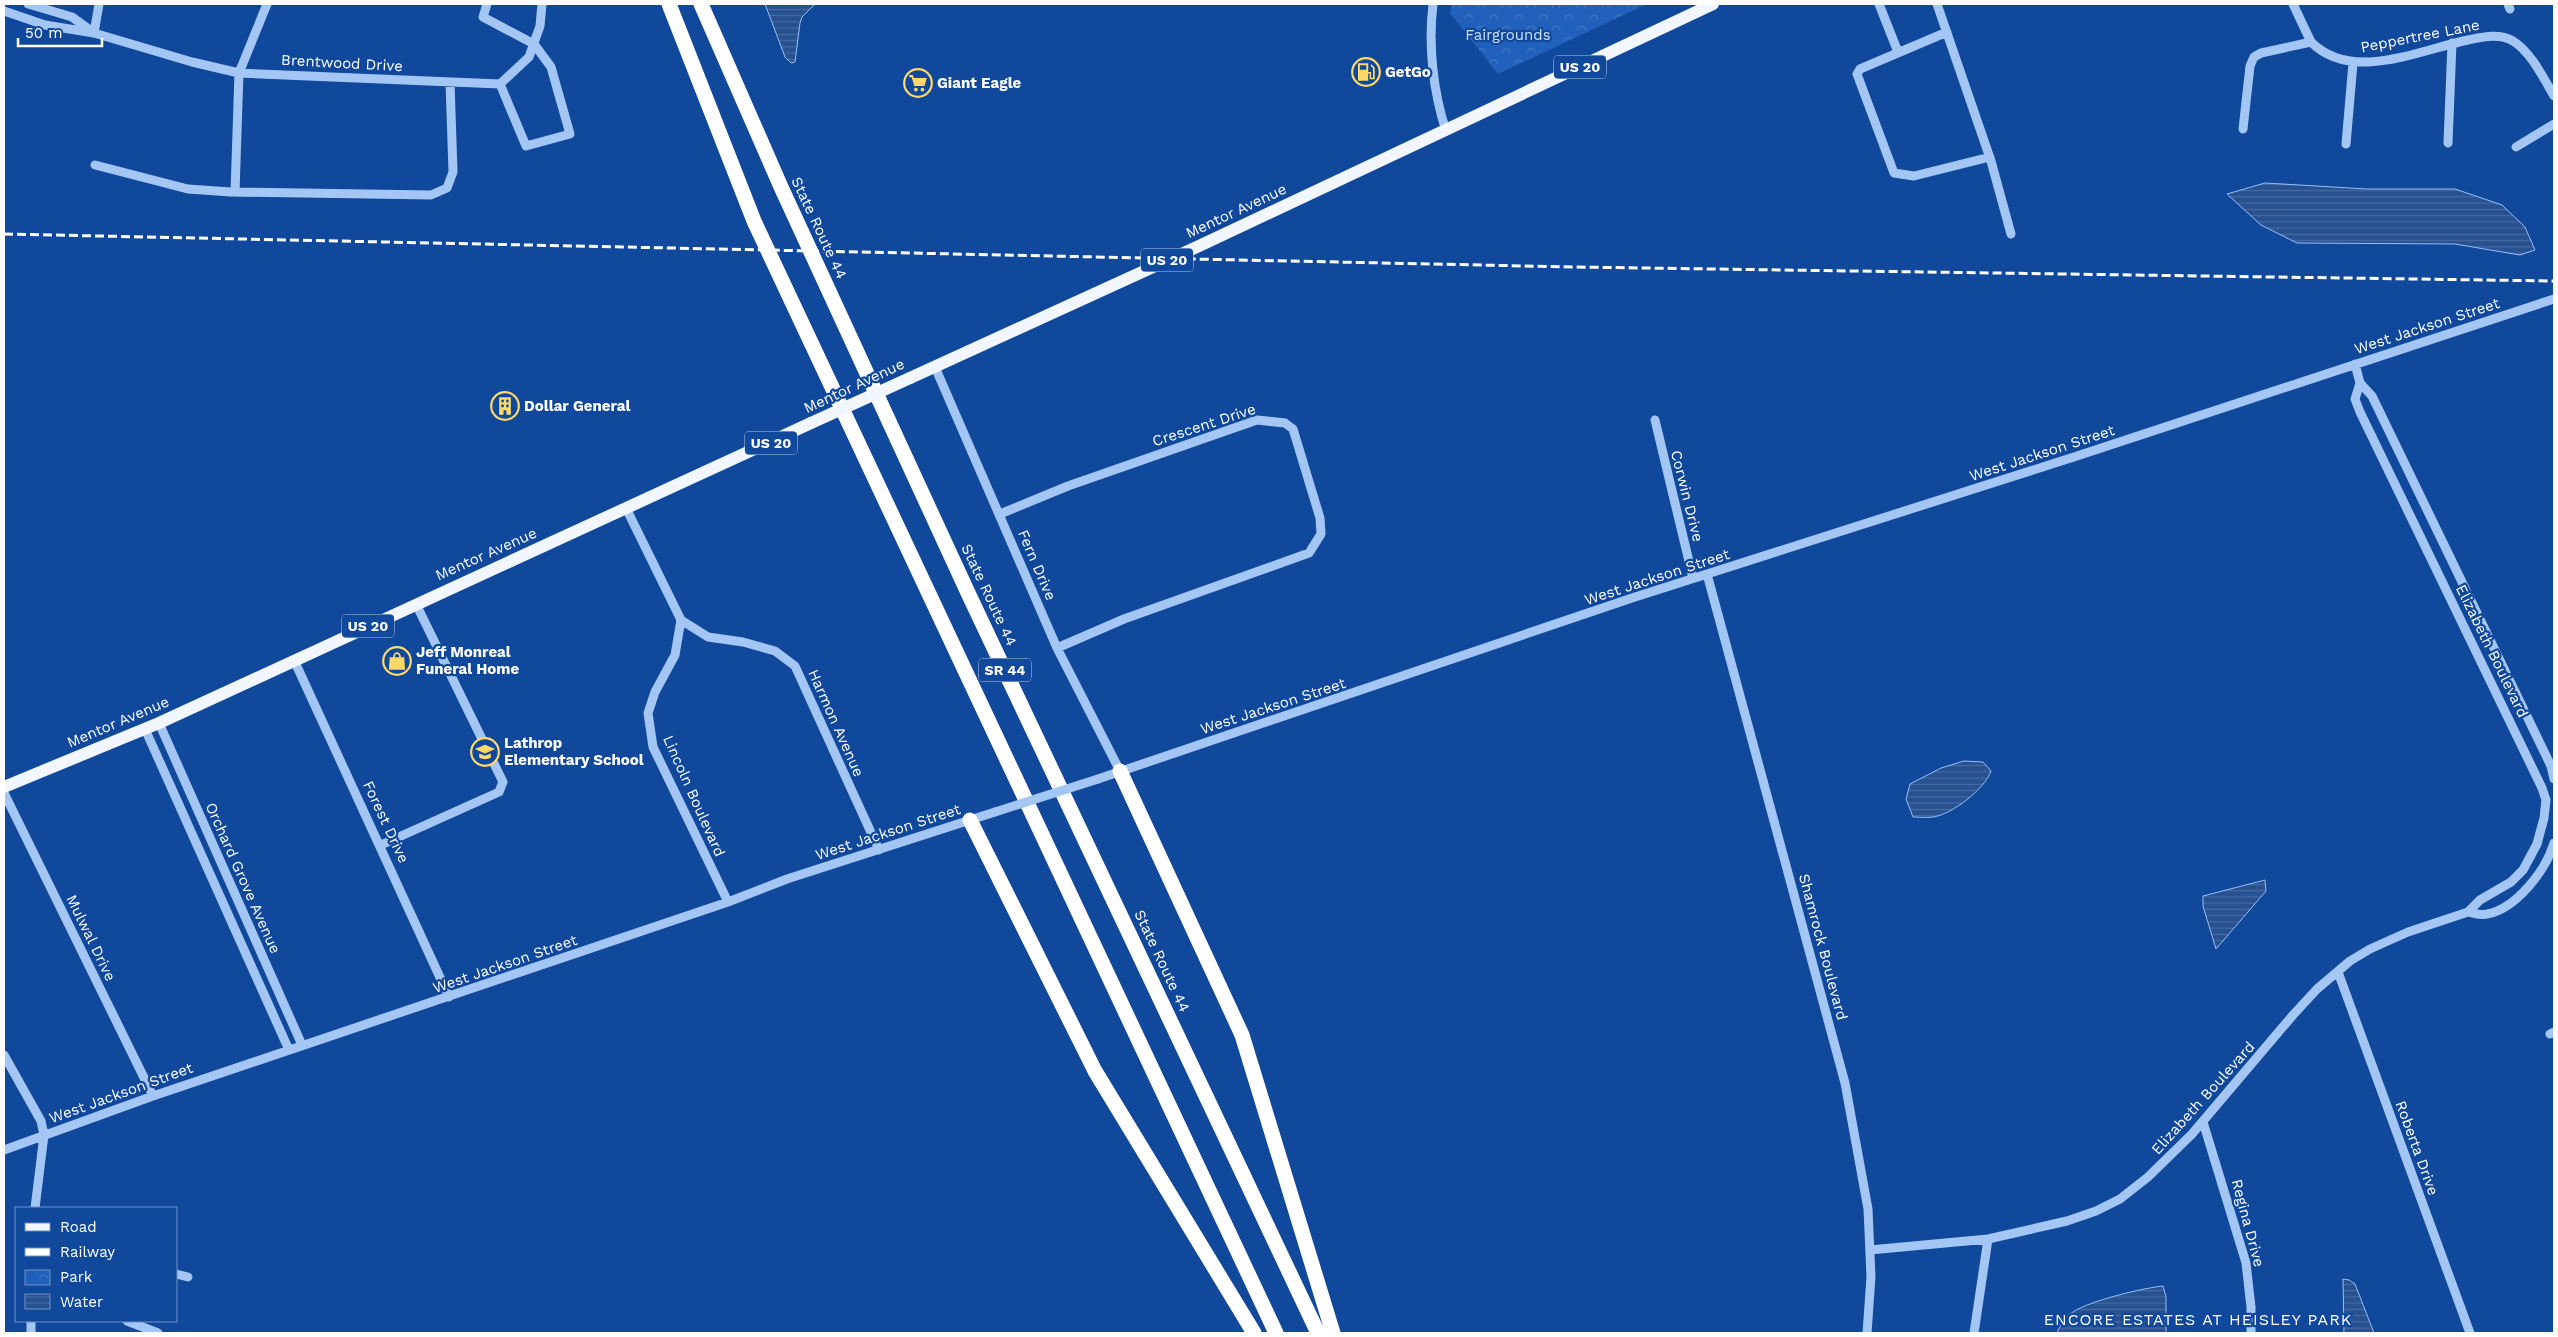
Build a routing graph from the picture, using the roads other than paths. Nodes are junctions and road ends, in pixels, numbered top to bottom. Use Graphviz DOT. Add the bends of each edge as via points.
graph roads {
  1 [pos="28,4"];
  2 [pos="99,4"];
  3 [pos="267,4"];
  4 [pos="487,4"];
  5 [pos="542,4"];
  6 [pos="669,4"];
  7 [pos="701,4"];
  8 [pos="1433,4"];
  9 [pos="1713,4"];
  10 [pos="1879,4"];
  11 [pos="1937,4"];
  12 [pos="2294,4"];
  13 [pos="4,11"];
  14 [pos="1948,32"];
  15 [pos="94,33"];
  16 [pos="2311,42"];
  17 [pos="2452,43"];
  18 [pos="534,44"];
  19 [pos="1898,52"];
  20 [pos="2353,63"];
  21 [pos="239,73"];
  22 [pos="450,82"];
  23 [pos="500,84"];
  24 [pos="2554,96"];
  25 [pos="2554,124"];
  26 [pos="2243,129"];
  27 [pos="1446,131"];
  28 [pos="2448,143"];
  29 [pos="2346,144"];
  30 [pos="2516,147"];
  31 [pos="1990,157"];
  32 [pos="95,165"];
  33 [pos="235,192"];
  34 [pos="2011,234"];
  35 [pos="2554,299"];
  36 [pos="2355,364"];
  37 [pos="935,367"];
  38 [pos="2360,383"];
  39 [pos="1655,420"];
  40 [pos="626,508"];
  41 [pos="1000,514"];
  42 [pos="1707,574"];
  43 [pos="1693,578"];
  44 [pos="416,604"];
  45 [pos="681,620"];
  46 [pos="1058,648"];
  47 [pos="294,660"];
  48 [pos="159,723"];
  49 [pos="145,729"];
  50 [pos="1120,772"];
  51 [pos="2554,779"];
  52 [pos="4,787"];
  53 [pos="4,793"];
  54 [pos="970,820"];
  55 [pos="2538,844"];
  56 [pos="381,845"];
  57 [pos="2553,849"];
  58 [pos="878,850"];
  59 [pos="728,902"];
  60 [pos="2468,912"];
  61 [pos="2338,972"];
  62 [pos="450,997"];
  63 [pos="302,1046"];
  64 [pos="289,1050"];
  65 [pos="4,1055"];
  66 [pos="153,1096"];
  67 [pos="2203,1122"];
  68 [pos="44,1136"];
  69 [pos="4,1150"];
  70 [pos="35,1207"];
  71 [pos="1988,1239"];
  72 [pos="1870,1250"];
  73 [pos="178,1274"];
  74 [pos="188,1277"];
  75 [pos="130,1322"];
  76 [pos="158,1333"];
  77 [pos="1254,1333"];
  78 [pos="1276,1333"];
  79 [pos="1318,1333"];
  80 [pos="1332,1333"];
  81 [pos="1867,1333"];
  82 [pos="1974,1333"];
  83 [pos="2251,1333"];
  84 [pos="2470,1333"];
  1 -- 15 [label="street, Brentwood Drive" via="72,17"];
  2 -- 15 [label="street"];
  3 -- 21 [label="street"];
  4 -- 18 [label="street" via="483,17"];
  5 -- 18 [label="street"];
  6 -- 78 [label="highway, SR 44" via="754,221"];
  7 -- 79 [label="highway, State Route 44 / SR 44" via="785,196 969,595"];
  8 -- 27 [label="street" via="1434,77"];
  9 -- 27 [label="main road, Mentor Avenue / US 20"];
  10 -- 19 [label="street"];
  11 -- 14 [label="street"];
  12 -- 16 [label="street"];
  13 -- 15 [label="street, Brentwood Drive" via="45,25"];
  14 -- 19 [label="street"];
  14 -- 31 [label="street"];
  15 -- 21 [label="street, Brentwood Drive"];
  16 -- 20 [label="street, Peppertree Lane" via="2322,53"];
  16 -- 26 [label="street" via="2254,57 2250,66"];
  17 -- 20 [label="street, Peppertree Lane"];
  17 -- 24 [label="street, Peppertree Lane" via="2490,36 2515,42"];
  17 -- 28 [label="street"];
  18 -- 23 [label="street" via="529,57"];
  18 -- 23 [label="street" via="550,67 570,134 526,146"];
  19 -- 31 [label="street" via="1860,69 1857,74 1894,173 1914,176"];
  20 -- 29 [label="street"];
  21 -- 22 [label="street, Brentwood Drive"];
  21 -- 33 [label="street"];
  22 -- 23 [label="street, Brentwood Drive"];
  22 -- 33 [label="street" via="452,172 447,188 431,195"];
  25 -- 30 [label="street"];
  27 -- 37 [label="main road, Mentor Avenue / US 20"];
  31 -- 34 [label="street"];
  32 -- 33 [label="street" via="188,189"];
  35 -- 36 [label="street, West Jackson Street"];
  36 -- 38 [label="street, Elizabeth Boulevard"];
  36 -- 42 [label="street, West Jackson Street"];
  37 -- 40 [label="main road, Mentor Avenue / US 20, bridge"];
  37 -- 41 [label="street, Fern Drive"];
  38 -- 51 [label="street, Elizabeth Boulevard" via="2372,396 2551,766"];
  38 -- 55 [label="street, Elizabeth Boulevard" via="2355,399 2360,412 2542,788 2546,800"];
  39 -- 43 [label="street, Corwin Drive"];
  40 -- 44 [label="main road, Mentor Avenue / US 20"];
  40 -- 45 [label="street"];
  41 -- 46 [label="street, Fern Drive"];
  41 -- 46 [label="street, Crescent Drive" via="1068,486 1257,420 1285,423 1293,429 1320,518 1321,534 1309,553 1124,619"];
  42 -- 43 [label="street, West Jackson Street"];
  42 -- 72 [label="street, Shamrock Boulevard" via="1845,1083 1868,1209"];
  43 -- 50 [label="street, West Jackson Street"];
  44 -- 47 [label="main road, Mentor Avenue / US 20"];
  44 -- 56 [label="street" via="503,782 499,792"];
  45 -- 58 [label="street, Harmon Avenue" via="708,637 775,651 796,666"];
  45 -- 59 [label="street, Lincoln Boulevard" via="675,655 655,692 648,713 653,747"];
  46 -- 50 [label="street, Fern Drive"];
  47 -- 48 [label="main road, Mentor Avenue / US 20"];
  47 -- 56 [label="street, Forest Drive"];
  48 -- 49 [label="main road, Mentor Avenue / US 20"];
  48 -- 63 [label="street, Orchard Grove Avenue"];
  49 -- 52 [label="main road, Mentor Avenue / US 20"];
  49 -- 64 [label="street, Orchard Grove Avenue"];
  50 -- 54 [label="street, West Jackson Street, bridge"];
  50 -- 80 [label="highway" via="1242,1035"];
  53 -- 66 [label="street, Mulwal Drive"];
  54 -- 58 [label="street, West Jackson Street"];
  54 -- 77 [label="highway" via="1094,1071"];
  55 -- 57 [label="street"];
  55 -- 60 [label="street, Elizabeth Boulevard" via="2523,870 2511,882 2480,900"];
  56 -- 62 [label="street, Forest Drive"];
  57 -- 60 [label="street, Elizabeth Boulevard" via="2522,895 2485,915"];
  58 -- 59 [label="street, West Jackson Street"];
  59 -- 62 [label="street, West Jackson Street"];
  60 -- 61 [label="street, Elizabeth Boulevard" via="2370,949"];
  61 -- 67 [label="street, Elizabeth Boulevard" via="2293,1015"];
  61 -- 84 [label="street, Roberta Drive"];
  62 -- 63 [label="street, West Jackson Street"];
  63 -- 64 [label="street, West Jackson Street"];
  64 -- 66 [label="street, West Jackson Street"];
  65 -- 68 [label="street" via="41,1121"];
  66 -- 68 [label="street, West Jackson Street"];
  67 -- 71 [label="street, Elizabeth Boulevard" via="2170,1157 2120,1199 2067,1221"];
  67 -- 83 [label="street, Regina Drive" via="2246,1263"];
  68 -- 69 [label="street, West Jackson Street"];
  68 -- 70 [label="street"];
  71 -- 72 [label="street, Elizabeth Boulevard"];
  71 -- 82 [label="street"];
  72 -- 81 [label="street, Shamrock Boulevard"];
  73 -- 74 [label="street"];
  75 -- 76 [label="street"];
}
